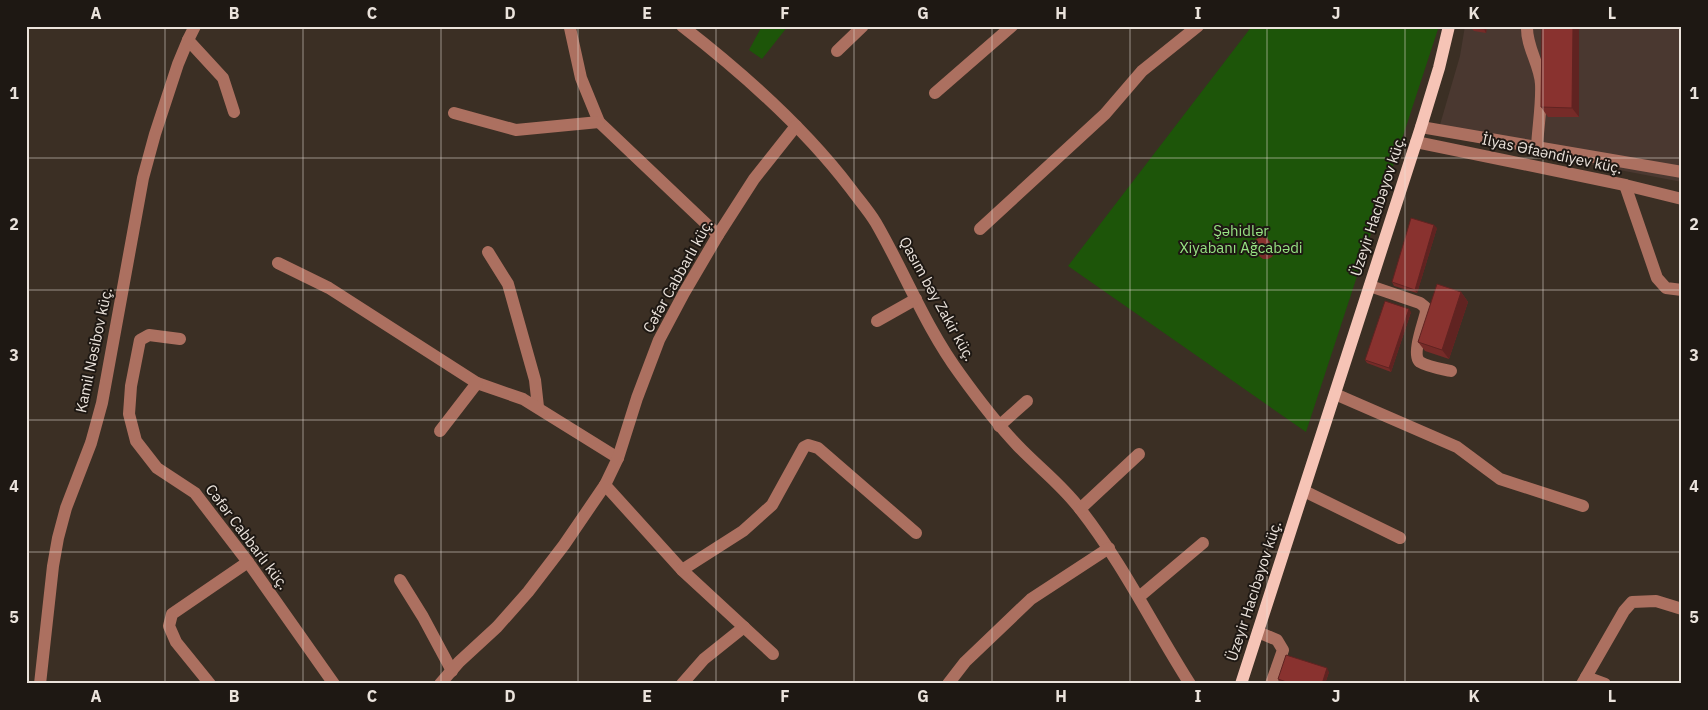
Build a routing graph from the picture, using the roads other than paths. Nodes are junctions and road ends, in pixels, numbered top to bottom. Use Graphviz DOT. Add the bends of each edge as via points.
graph roads {
  1 [pos="195,26"];
  2 [pos="682,26"];
  3 [pos="863,26"];
  4 [pos="1012,26"];
  5 [pos="1198,26"];
  6 [pos="1449,26"];
  7 [pos="1528,26"];
  8 [pos="570,28"];
  9 [pos="188,40"];
  10 [pos="838,51"];
  11 [pos="935,94"];
  12 [pos="234,112"];
  13 [pos="454,113"];
  14 [pos="599,122"];
  15 [pos="796,126"];
  16 [pos="1421,127"];
  17 [pos="1416,142"];
  18 [pos="1537,147"];
  19 [pos="1682,172"];
  20 [pos="1625,185"];
  21 [pos="1682,199"];
  22 [pos="980,229"];
  23 [pos="718,235"];
  24 [pos="488,252"];
  25 [pos="278,263"];
  26 [pos="1370,286"];
  27 [pos="1682,290"];
  28 [pos="916,299"];
  29 [pos="877,321"];
  30 [pos="180,339"];
  31 [pos="1451,372"];
  32 [pos="478,383"];
  33 [pos="1335,394"];
  34 [pos="1027,401"];
  35 [pos="538,407"];
  36 [pos="999,426"];
  37 [pos="440,431"];
  38 [pos="1139,454"];
  39 [pos="618,458"];
  40 [pos="605,485"];
  41 [pos="1304,490"];
  42 [pos="1583,506"];
  43 [pos="1080,509"];
  44 [pos="916,533"];
  45 [pos="1400,538"];
  46 [pos="1203,543"];
  47 [pos="1108,548"];
  48 [pos="248,562"];
  49 [pos="682,570"];
  50 [pos="400,580"];
  51 [pos="1139,597"];
  52 [pos="1682,609"];
  53 [pos="744,627"];
  54 [pos="1258,632"];
  55 [pos="773,654"];
  56 [pos="452,670"];
  57 [pos="1584,681"];
  58 [pos="40,684"];
  59 [pos="210,684"];
  60 [pos="334,684"];
  61 [pos="440,684"];
  62 [pos="682,684"];
  63 [pos="948,684"];
  64 [pos="1190,684"];
  65 [pos="1241,684"];
  66 [pos="1270,684"];
  67 [pos="1605,684"];
  1 -- 9 [label="street, Kamil Nəsibov küç."];
  2 -- 15 [label="street, Qasım bəy Zakir küç." via="727,61"];
  3 -- 10 [label="street"];
  4 -- 11 [label="street"];
  5 -- 22 [label="street" via="1142,71 1105,114"];
  6 -- 16 [label="main road, Üzeyir Hacıbəyov küç."];
  7 -- 18 [label="street" via="1529,44 1541,84"];
  8 -- 14 [label="street" via="581,78"];
  9 -- 12 [label="street" via="223,78"];
  9 -- 58 [label="street, Kamil Nəsibov küç." via="143,178 102,402 58,538"];
  13 -- 14 [label="street" via="516,130"];
  14 -- 23 [label="street"];
  15 -- 23 [label="street, Cəfər Cabbarlı küç." via="754,179"];
  15 -- 28 [label="street, Qasım bəy Zakir küç." via="831,162 875,222"];
  16 -- 17 [label="main road, Üzeyir Hacıbəyov küç."];
  16 -- 18 [label="street"];
  17 -- 20 [label="street, İlyas Əfaəndiyev küç."];
  17 -- 26 [label="main road, Üzeyir Hacıbəyov küç."];
  18 -- 19 [label="street"];
  20 -- 21 [label="street, İlyas Əfaəndiyev küç."];
  20 -- 27 [label="street" via="1657,278 1666,288"];
  23 -- 39 [label="street, Cəfər Cabbarlı küç." via="659,340"];
  24 -- 35 [label="street" via="508,284 535,380"];
  25 -- 32 [label="street" via="329,288"];
  26 -- 31 [label="street" via="1425,306 1417,358"];
  26 -- 33 [label="main road, Üzeyir Hacıbəyov küç."];
  28 -- 29 [label="street"];
  28 -- 36 [label="street, Qasım bəy Zakir küç." via="959,373"];
  30 -- 48 [label="street, Cəfər Cabbarlı küç." via="149,335 140,340 129,414 136,441 157,468 195,493"];
  32 -- 35 [label="street"];
  32 -- 37 [label="street"];
  33 -- 41 [label="main road, Üzeyir Hacıbəyov küç."];
  33 -- 42 [label="street" via="1457,447 1500,479"];
  34 -- 36 [label="street"];
  35 -- 39 [label="street"];
  36 -- 43 [label="street, Qasım bəy Zakir küç."];
  38 -- 43 [label="street"];
  39 -- 40 [label="street, Cəfər Cabbarlı küç."];
  40 -- 49 [label="street"];
  40 -- 56 [label="street, Cəfər Cabbarlı küç." via="528,592 497,628"];
  41 -- 45 [label="street"];
  41 -- 54 [label="main road, Üzeyir Hacıbəyov küç."];
  43 -- 47 [label="street, Qasım bəy Zakir küç."];
  44 -- 49 [label="street" via="818,448 808,445 772,505 743,531"];
  46 -- 51 [label="street"];
  47 -- 51 [label="street, Qasım bəy Zakir küç."];
  47 -- 63 [label="street" via="1031,599 965,662"];
  48 -- 59 [label="street" via="172,614 169,626 176,642"];
  48 -- 60 [label="street, Cəfər Cabbarlı küç."];
  49 -- 53 [label="street"];
  50 -- 56 [label="street"];
  51 -- 64 [label="street, Qasım bəy Zakir küç."];
  52 -- 57 [label="street" via="1656,601 1632,602"];
  53 -- 55 [label="street"];
  53 -- 62 [label="street" via="704,659"];
  54 -- 65 [label="main road, Üzeyir Hacıbəyov küç."];
  54 -- 66 [label="street" via="1277,640 1283,650"];
  56 -- 61 [label="street, Cəfər Cabbarlı küç."];
  57 -- 67 [label="street"];
}
